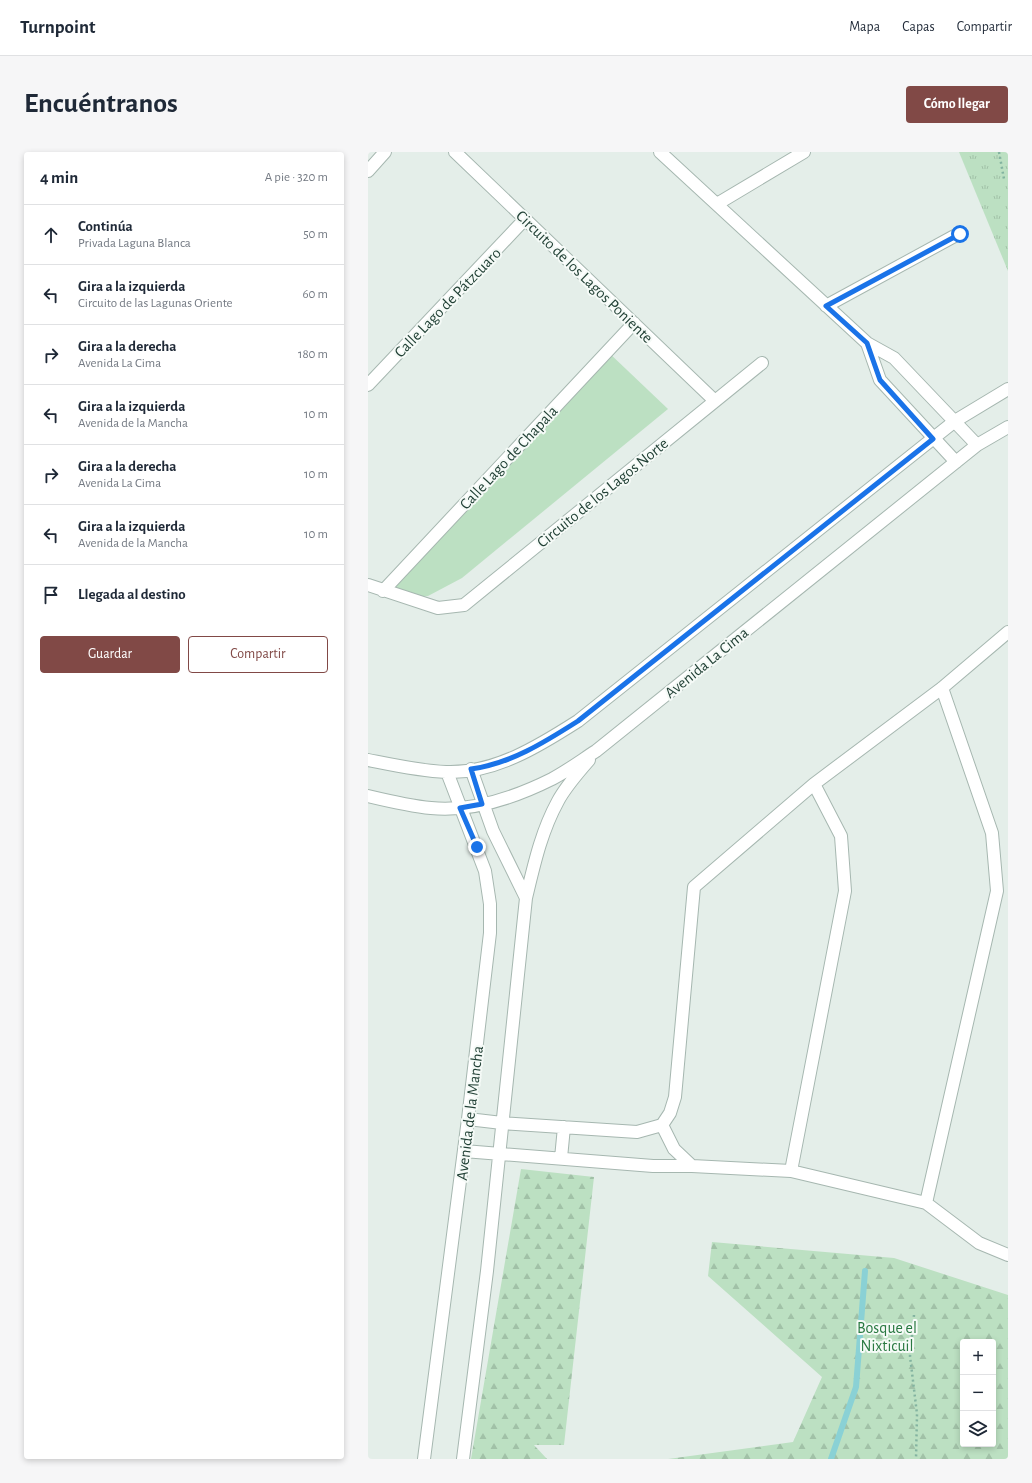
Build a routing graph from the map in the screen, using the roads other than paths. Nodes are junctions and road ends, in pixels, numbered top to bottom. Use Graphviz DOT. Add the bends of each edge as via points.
graph roads {
  1 [pos="385,152"];
  2 [pos="455,152"];
  3 [pos="660,152"];
  4 [pos="804,152"];
  5 [pos="368,171"];
  6 [pos="717,204"];
  7 [pos="525,219"];
  8 [pos="960,234"];
  9 [pos="826,306"];
  10 [pos="634,323"];
  11 [pos="867,343"];
  12 [pos="762,364"];
  13 [pos="368,385"];
  14 [pos="1008,389"];
  15 [pos="715,401"];
  16 [pos="955,422"];
  17 [pos="1008,427"];
  18 [pos="933,439"];
  19 [pos="977,445"];
  20 [pos="956,462"];
  21 [pos="368,585"];
  22 [pos="383,591"];
  23 [pos="1008,632"];
  24 [pos="942,688"];
  25 [pos="596,751"];
  26 [pos="368,760"];
  27 [pos="471,769"];
  28 [pos="447,772"];
  29 [pos="814,784"];
  30 [pos="368,796"];
  31 [pos="482,804"];
  32 [pos="460,808"];
  33 [pos="526,898"];
  34 [pos="468,1119"];
  35 [pos="502,1123"];
  36 [pos="662,1126"];
  37 [pos="564,1127"];
  38 [pos="464,1151"];
  39 [pos="498,1154"];
  40 [pos="561,1158"];
  41 [pos="692,1166"];
  42 [pos="791,1172"];
  43 [pos="926,1203"];
  44 [pos="1008,1255"];
  45 [pos="424,1459"];
  46 [pos="464,1459"];
  1 -- 5 [label="street"];
  2 -- 7 [label="street, Circuito de los Lagos Poniente"];
  3 -- 6 [label="street"];
  4 -- 6 [label="street"];
  6 -- 9 [label="street"];
  7 -- 10 [label="street, Circuito de los Lagos Poniente"];
  7 -- 13 [label="street, Calle Lago de Pátzcuaro"];
  8 -- 9 [label="street"];
  9 -- 11 [label="street"];
  10 -- 15 [label="street, Circuito de los Lagos Poniente"];
  10 -- 22 [label="street, Calle Lago de Chapala"];
  11 -- 16 [label="street" via="894,358"];
  11 -- 18 [label="street" via="880,380"];
  12 -- 15 [label="street, Circuito de los Lagos Norte"];
  14 -- 16 [label="street, Avenida La Cima"];
  15 -- 22 [label="street, Circuito de los Lagos Norte" via="464,605 438,608"];
  16 -- 18 [label="street, Avenida La Cima"];
  16 -- 19 [label="street"];
  17 -- 19 [label="street, Avenida La Cima"];
  18 -- 20 [label="street"];
  18 -- 27 [label="street, Avenida La Cima" via="578,721 525,753 482,768"];
  19 -- 20 [label="street, Avenida La Cima"];
  20 -- 25 [label="street, Avenida La Cima"];
  21 -- 22 [label="street"];
  23 -- 24 [label="street"];
  24 -- 29 [label="street"];
  24 -- 43 [label="street" via="992,833 997,890"];
  25 -- 31 [label="street, Avenida La Cima" via="553,779 517,794"];
  25 -- 33 [label="street, Avenida de la Mancha" via="558,801 541,840"];
  26 -- 28 [label="street, Avenida La Cima"];
  27 -- 28 [label="street, Avenida La Cima"];
  27 -- 31 [label="street"];
  28 -- 32 [label="street, Avenida de la Mancha"];
  29 -- 36 [label="street" via="694,887 675,1097"];
  29 -- 42 [label="street" via="841,836 845,891"];
  30 -- 32 [label="street, Avenida La Cima" via="432,808"];
  31 -- 32 [label="street, Avenida La Cima"];
  31 -- 33 [label="street" via="492,831"];
  32 -- 34 [label="street, Avenida de la Mancha" via="485,871 490,904 490,933"];
  33 -- 35 [label="street, Avenida de la Mancha"];
  34 -- 35 [label="street"];
  34 -- 38 [label="street, Avenida de la Mancha"];
  35 -- 37 [label="street"];
  35 -- 39 [label="street, Avenida de la Mancha"];
  36 -- 37 [label="street" via="637,1132"];
  36 -- 41 [label="street" via="674,1149"];
  37 -- 40 [label="street"];
  38 -- 39 [label="street"];
  38 -- 45 [label="street, Avenida de la Mancha"];
  39 -- 40 [label="street"];
  39 -- 46 [label="street, Avenida de la Mancha" via="487,1271"];
  40 -- 41 [label="street" via="653,1166"];
  41 -- 42 [label="street"];
  42 -- 43 [label="street"];
  43 -- 44 [label="street" via="979,1243"];
}
